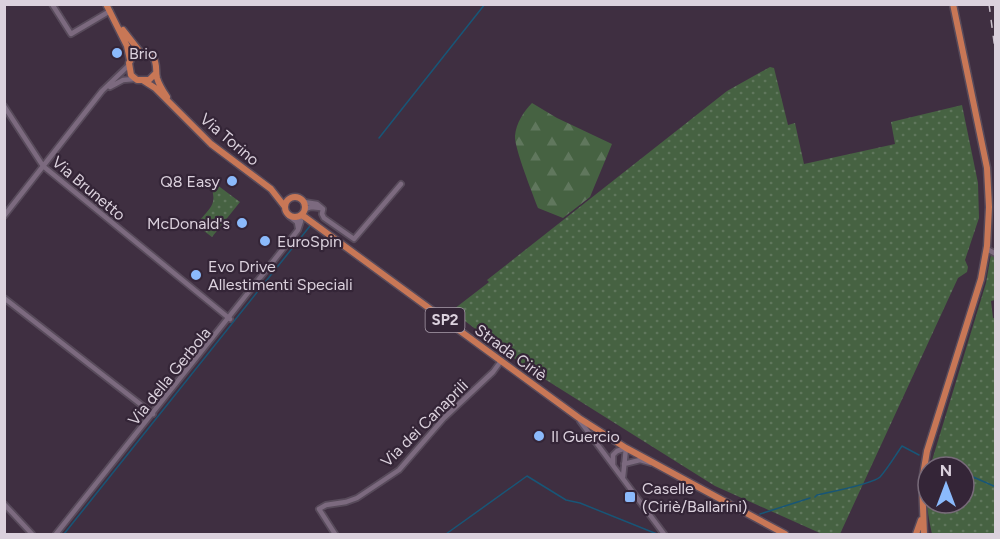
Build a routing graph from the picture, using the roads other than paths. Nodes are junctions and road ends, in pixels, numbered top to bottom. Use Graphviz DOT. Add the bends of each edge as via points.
graph roads {
  1 [pos="52,4"];
  2 [pos="953,4"];
  3 [pos="109,10"];
  4 [pos="141,53"];
  5 [pos="129,63"];
  6 [pos="156,73"];
  7 [pos="134,79"];
  8 [pos="144,81"];
  9 [pos="102,91"];
  10 [pos="4,106"];
  11 [pos="174,108"];
  12 [pos="43,166"];
  13 [pos="401,184"];
  14 [pos="270,189"];
  15 [pos="293,197"];
  16 [pos="285,207"];
  17 [pos="303,211"];
  18 [pos="4,216"];
  19 [pos="289,216"];
  20 [pos="298,230"];
  21 [pos="987,249"];
  22 [pos="996,254"];
  23 [pos="4,298"];
  24 [pos="230,319"];
  25 [pos="501,361"];
  26 [pos="153,414"];
  27 [pos="579,418"];
  28 [pos="626,448"];
  29 [pos="926,455"];
  30 [pos="624,464"];
  31 [pos="655,465"];
  32 [pos="614,467"];
  33 [pos="630,489"];
  34 [pos="4,504"];
  35 [pos="922,515"];
  36 [pos="923,515"];
  37 [pos="32,534"];
  38 [pos="56,534"];
  39 [pos="335,534"];
  40 [pos="664,534"];
  41 [pos="785,534"];
  42 [pos="916,534"];
  43 [pos="926,534"];
  1 -- 3 [label="street" via="71,33"];
  2 -- 21 [label="main road" via="983,147 989,191"];
  3 -- 4 [label="main road"];
  3 -- 5 [label="main road" via="127,46"];
  4 -- 5 [label="main road"];
  4 -- 6 [label="main road" via="153,57"];
  5 -- 7 [label="main road"];
  5 -- 9 [label="street"];
  6 -- 8 [label="main road"];
  6 -- 11 [label="main road, Via Torino"];
  7 -- 8 [label="main road"];
  7 -- 9 [label="street"];
  8 -- 11 [label="main road, Via Torino"];
  9 -- 12 [label="street"];
  10 -- 12 [label="street, Via Brunetto"];
  11 -- 14 [label="main road, Via Torino" via="211,144"];
  12 -- 18 [label="street"];
  12 -- 24 [label="street, Via Brunetto"];
  13 -- 17 [label="street" via="354,239 324,218 321,208"];
  14 -- 15 [label="main road, Via Torino"];
  14 -- 16 [label="main road, Via Torino"];
  15 -- 16 [label="main road"];
  15 -- 17 [label="main road" via="299,198"];
  16 -- 19 [label="main road"];
  17 -- 19 [label="main road"];
  17 -- 20 [label="street"];
  17 -- 25 [label="main road, Strada Ciriè / SP2"];
  19 -- 20 [label="street" via="297,222"];
  20 -- 24 [label="street, Via della Gerbola"];
  21 -- 22 [label="street"];
  21 -- 29 [label="main road"];
  23 -- 26 [label="street"];
  24 -- 26 [label="street, Via della Gerbola"];
  25 -- 27 [label="main road, Strada Ciriè / SP2"];
  25 -- 39 [label="street, Via dei Canaprili" via="399,470 357,498 319,509"];
  26 -- 38 [label="street, Via della Gerbola"];
  27 -- 28 [label="main road, SP2"];
  27 -- 32 [label="street, Strada Ciriè"];
  28 -- 30 [label="street"];
  28 -- 31 [label="main road, SP2"];
  28 -- 32 [label="street" via="614,455"];
  30 -- 31 [label="street" via="640,460"];
  30 -- 33 [label="street" via="623,477"];
  31 -- 41 [label="main road, SP2"];
  32 -- 33 [label="street, Strada Ciriè"];
  33 -- 40 [label="street, Strada Ciriè"];
  34 -- 37 [label="street"];
  35 -- 42 [label="main road"];
  36 -- 43 [label="main road"];
}
